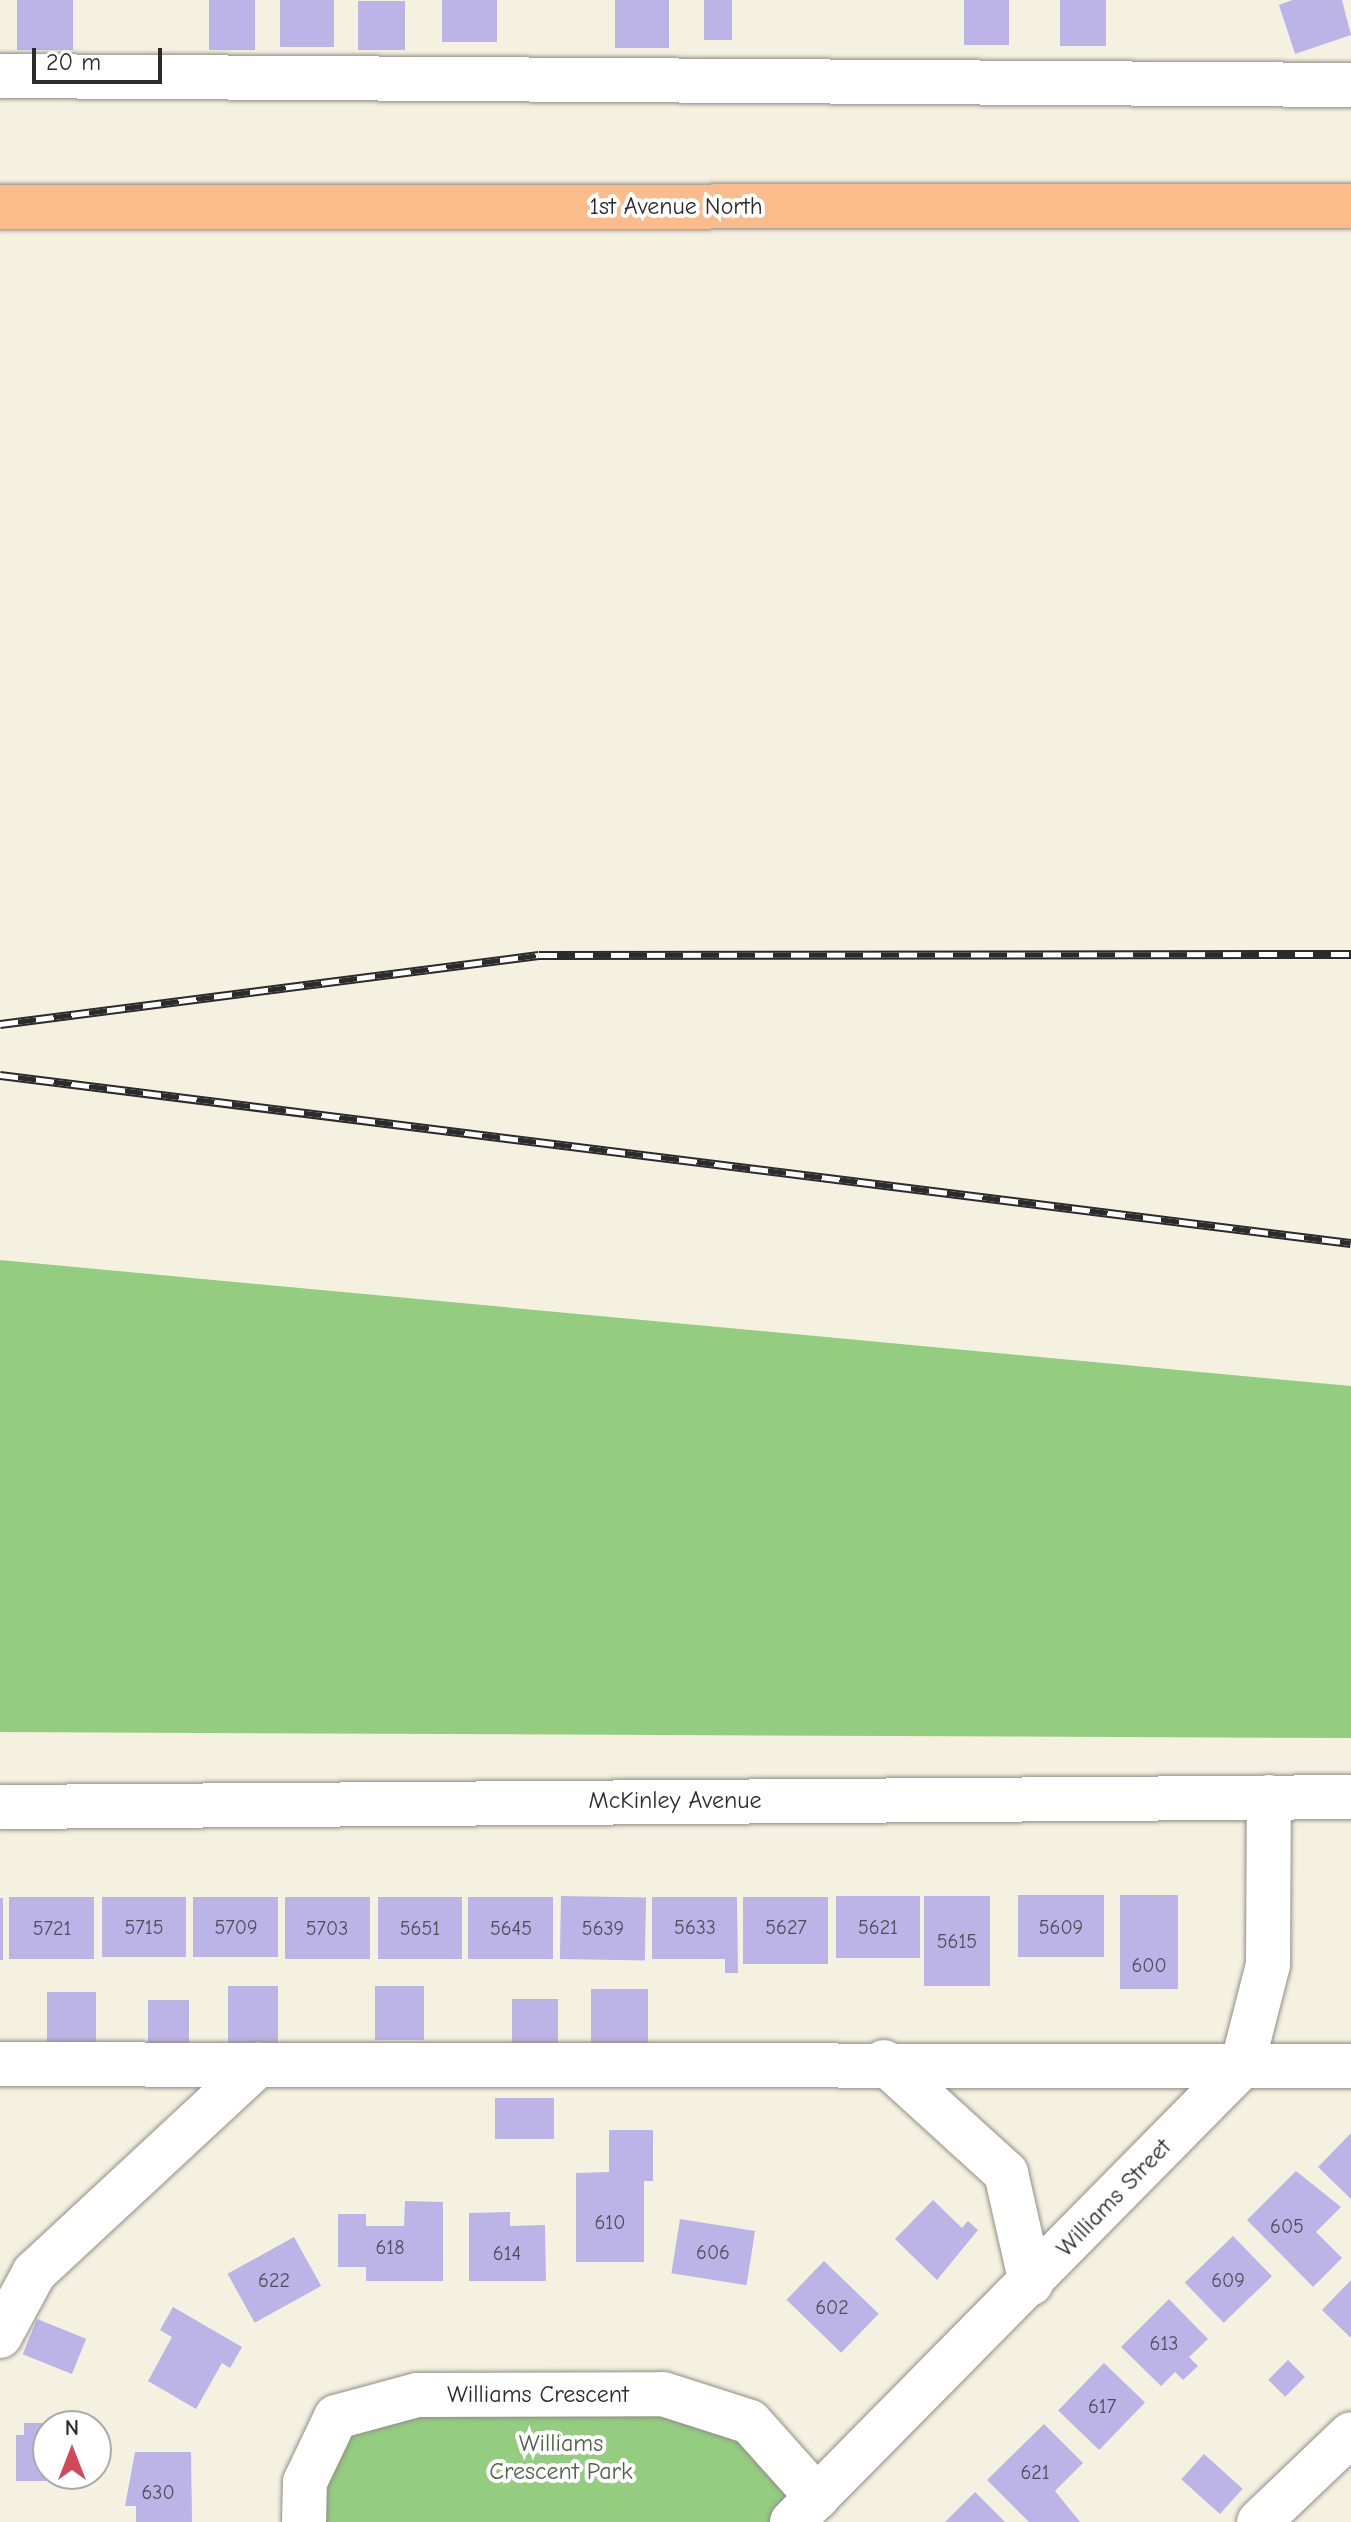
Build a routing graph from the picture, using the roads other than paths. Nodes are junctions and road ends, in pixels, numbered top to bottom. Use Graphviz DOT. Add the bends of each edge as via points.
graph roads {
  1 [pos="0,76"];
  2 [pos="1351,85"];
  3 [pos="1351,206"];
  4 [pos="0,207"];
  5 [pos="1269,1797"];
  6 [pos="1351,1797"];
  7 [pos="0,1807"];
  8 [pos="884,2062"];
  9 [pos="0,2064"];
  10 [pos="258,2065"];
  11 [pos="1242,2066"];
  12 [pos="1351,2066"];
  13 [pos="1031,2283"];
  14 [pos="0,2336"];
  15 [pos="1351,2434"];
  16 [pos="804,2509"];
  17 [pos="304,2522"];
  18 [pos="1259,2522"];
  1 -- 2 [label="street"];
  3 -- 4 [label="main road, 1st Avenue North"];
  5 -- 6 [label="street, McKinley Avenue"];
  5 -- 7 [label="street, McKinley Avenue"];
  5 -- 11 [label="street, Williams Street" via="1268,1965"];
  8 -- 10 [label="street"];
  8 -- 11 [label="street"];
  8 -- 13 [label="street" via="1006,2173"];
  9 -- 10 [label="street"];
  10 -- 14 [label="street" via="34,2273"];
  11 -- 12 [label="street"];
  11 -- 13 [label="street, Williams Street"];
  13 -- 16 [label="street, Williams Street"];
  15 -- 18 [label="street"];
  16 -- 17 [label="street, Williams Crescent" via="750,2422 663,2394 417,2395 336,2417 305,2482"];
}
